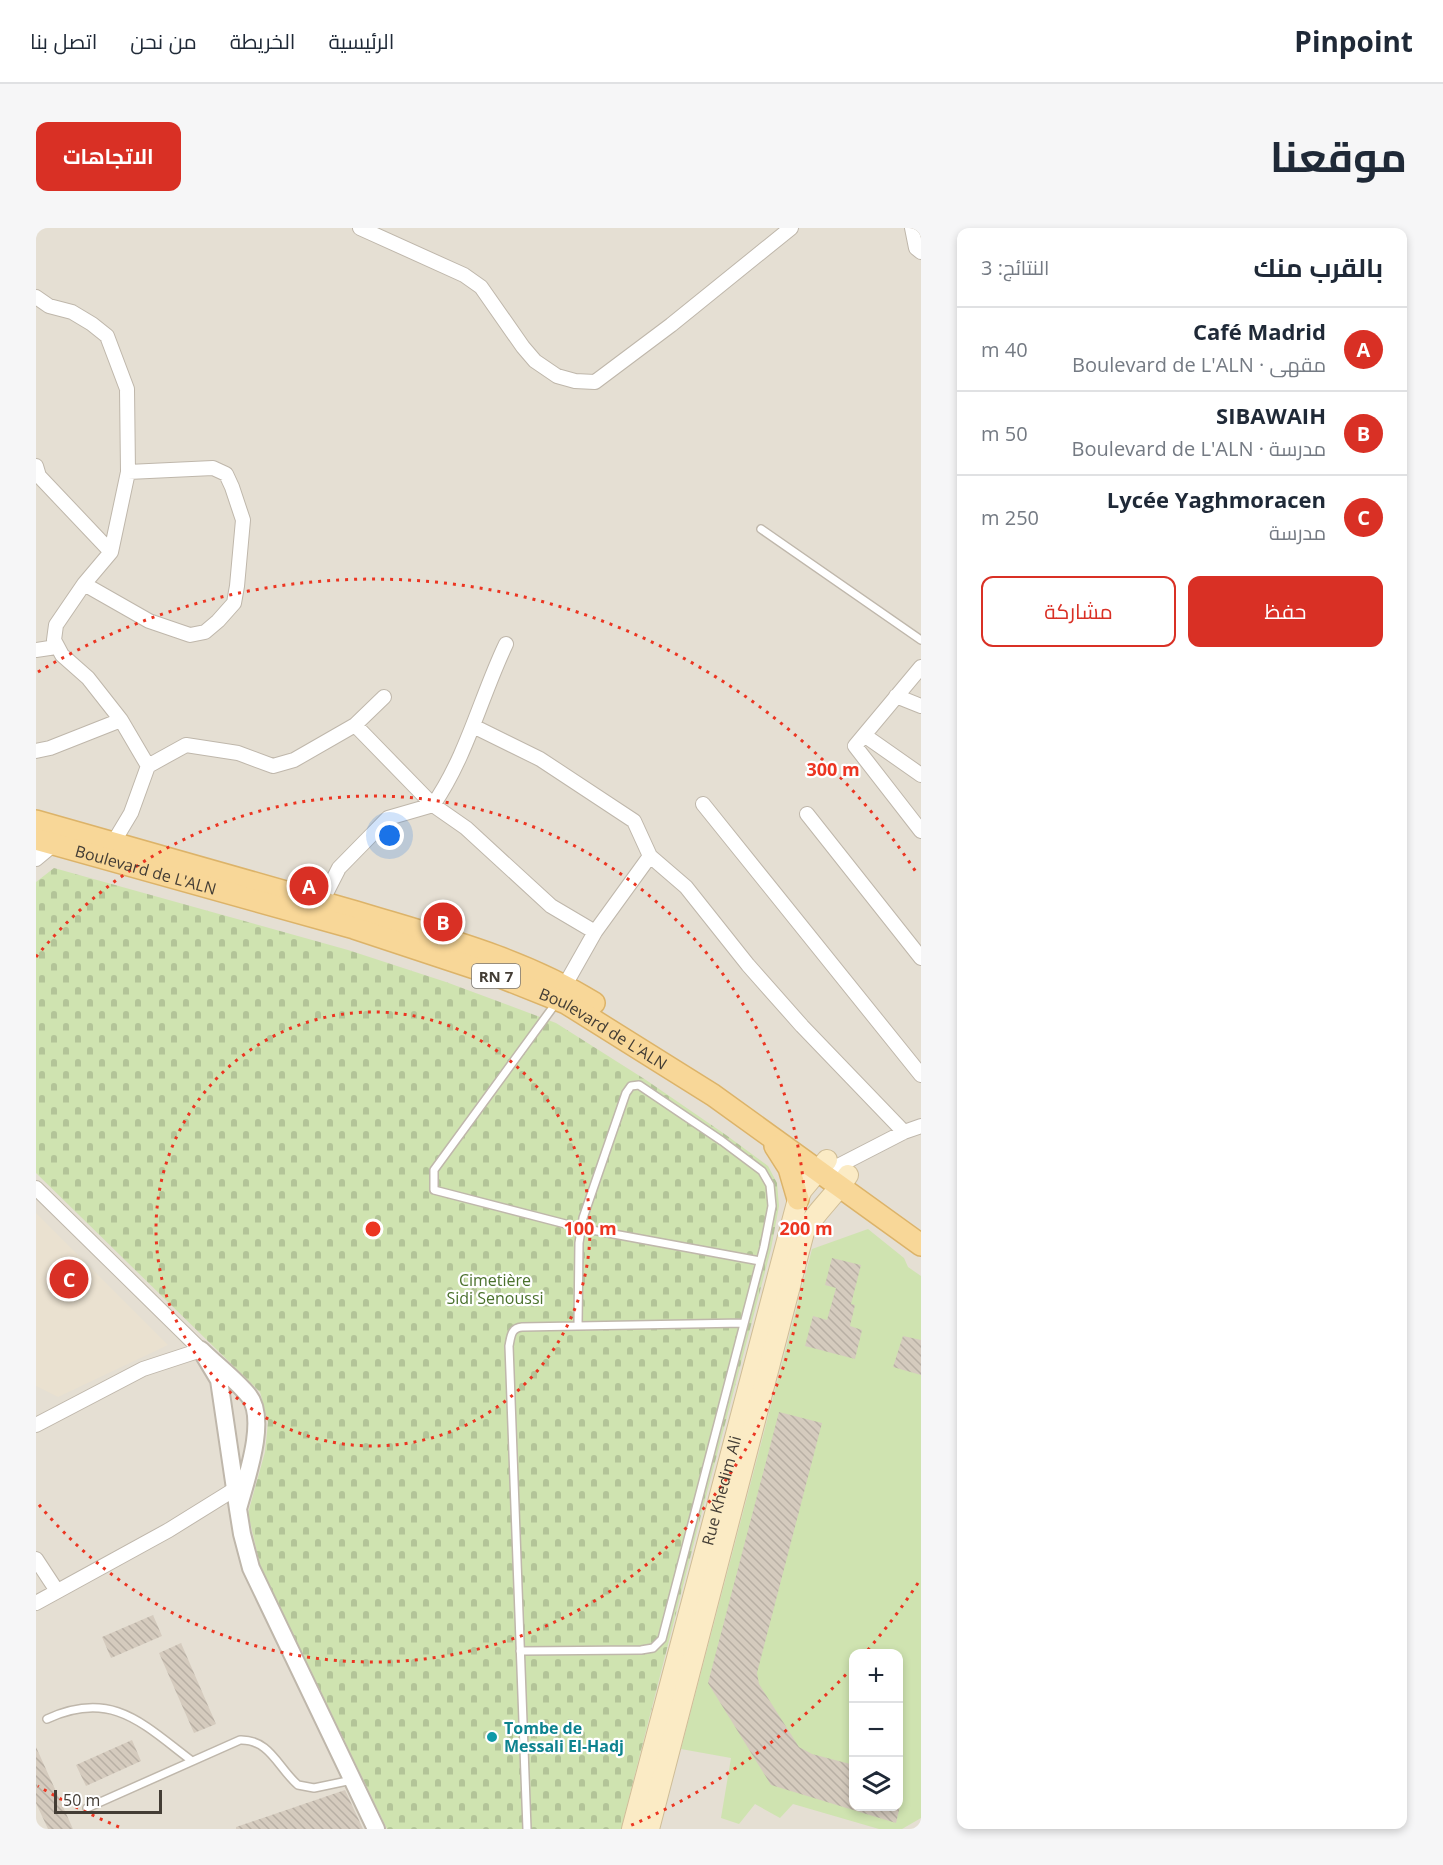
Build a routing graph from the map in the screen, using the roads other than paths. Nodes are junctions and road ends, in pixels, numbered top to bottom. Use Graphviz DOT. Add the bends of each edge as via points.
graph roads {
  1 [pos="360,228"];
  2 [pos="791,228"];
  3 [pos="912,228"];
  4 [pos="921,252"];
  5 [pos="36,297"];
  6 [pos="36,466"];
  7 [pos="128,472"];
  8 [pos="761,529"];
  9 [pos="111,552"];
  10 [pos="84,584"];
  11 [pos="921,640"];
  12 [pos="506,644"];
  13 [pos="56,646"];
  14 [pos="36,650"];
  15 [pos="921,667"];
  16 [pos="896,696"];
  17 [pos="384,697"];
  18 [pos="921,706"];
  19 [pos="121,720"];
  20 [pos="355,725"];
  21 [pos="473,726"];
  22 [pos="864,735"];
  23 [pos="36,751"];
  24 [pos="148,766"];
  25 [pos="921,775"];
  26 [pos="702,804"];
  27 [pos="433,805"];
  28 [pos="807,814"];
  29 [pos="36,821"];
  30 [pos="921,831"];
  31 [pos="45,841"];
  32 [pos="109,850"];
  33 [pos="650,856"];
  34 [pos="36,859"];
  35 [pos="317,909"];
  36 [pos="595,932"];
  37 [pos="921,958"];
  38 [pos="562,992"];
  39 [pos="921,1075"];
  40 [pos="921,1126"];
  41 [pos="904,1132"];
  42 [pos="766,1133"];
  43 [pos="834,1172"];
  44 [pos="36,1188"];
  45 [pos="798,1199"];
  46 [pos="910,1226"];
  47 [pos="581,1228"];
  48 [pos="921,1245"];
  49 [pos="760,1261"];
  50 [pos="744,1323"];
  51 [pos="578,1326"];
  52 [pos="201,1350"];
  53 [pos="39,1420"];
  54 [pos="235,1489"];
  55 [pos="238,1509"];
  56 [pos="36,1559"];
  57 [pos="57,1591"];
  58 [pos="36,1603"];
  59 [pos="520,1651"];
  60 [pos="47,1719"];
  61 [pos="192,1761"];
  62 [pos="352,1780"];
  63 [pos="87,1808"];
  64 [pos="376,1829"];
  65 [pos="527,1829"];
  66 [pos="632,1829"];
  67 [pos="649,1829"];
  1 -- 2 [label="street" via="464,275 481,287 540,365 557,376 595,382"];
  3 -- 4 [label="street" via="916,248"];
  5 -- 7 [label="street" via="49,306 72,312 107,336 127,389"];
  6 -- 9 [label="street" via="39,476"];
  7 -- 9 [label="street"];
  7 -- 10 [label="street" via="213,468 226,474 243,520 234,603 205,632 190,635 149,621"];
  8 -- 11 [label="lane"];
  9 -- 10 [label="street"];
  10 -- 13 [label="street" via="56,625"];
  12 -- 21 [label="street"];
  13 -- 14 [label="street"];
  13 -- 19 [label="street"];
  15 -- 16 [label="street"];
  16 -- 18 [label="street"];
  16 -- 22 [label="street"];
  17 -- 20 [label="street"];
  19 -- 23 [label="street"];
  19 -- 24 [label="street"];
  20 -- 24 [label="street" via="294,760 273,766 238,753 186,745"];
  20 -- 27 [label="street"];
  21 -- 27 [label="street"];
  21 -- 33 [label="street" via="540,759 634,821"];
  22 -- 25 [label="street"];
  22 -- 30 [label="street" via="855,746"];
  24 -- 32 [label="street" via="131,813"];
  26 -- 39 [label="street"];
  27 -- 35 [label="street" via="388,818 339,868"];
  27 -- 36 [label="street" via="466,828 551,906"];
  28 -- 37 [label="street"];
  29 -- 32 [label="main road, Boulevard de L'ALN / RN 7"];
  31 -- 32 [label="main road, Boulevard de L'ALN / RN 7"];
  31 -- 34 [label="street"];
  32 -- 35 [label="main road, Boulevard de L'ALN / RN 7"];
  33 -- 36 [label="street"];
  33 -- 41 [label="street" via="686,887 802,1026"];
  35 -- 38 [label="main road, Boulevard de L'ALN / RN 7" via="452,960"];
  36 -- 38 [label="street"];
  38 -- 42 [label="main road, Boulevard de L'ALN / RN 7"];
  38 -- 43 [label="main road, Boulevard de L'ALN / RN 7" via="711,1077"];
  38 -- 47 [label="lane" via="434,1170 434,1190"];
  40 -- 41 [label="street"];
  41 -- 43 [label="street"];
  42 -- 43 [label="main road, Boulevard de L'ALN / RN 7"];
  42 -- 45 [label="main road" via="789,1168"];
  43 -- 45 [label="main road, Rue Khedim Ali" via="802,1190"];
  43 -- 46 [label="main road, Boulevard de L'ALN / RN 7"];
  43 -- 67 [label="main road, Rue Khedim Ali" via="804,1232"];
  44 -- 52 [label="street"];
  45 -- 66 [label="main road, Rue Khedim Ali"];
  46 -- 48 [label="main road, Boulevard de L'ALN / RN 7"];
  47 -- 49 [label="lane"];
  47 -- 49 [label="lane" via="626,1093 631,1086 639,1085 762,1172 770,1185 772,1206"];
  47 -- 51 [label="lane"];
  49 -- 50 [label="lane"];
  50 -- 51 [label="lane"];
  50 -- 59 [label="lane" via="662,1639 652,1648 641,1650"];
  51 -- 59 [label="lane" via="522,1327 511,1333"];
  52 -- 53 [label="street" via="143,1369"];
  52 -- 54 [label="street" via="219,1380"];
  52 -- 55 [label="street" via="250,1398 257,1423"];
  54 -- 55 [label="street"];
  54 -- 57 [label="street"];
  55 -- 62 [label="street" via="251,1568"];
  56 -- 57 [label="street"];
  57 -- 58 [label="street"];
  59 -- 65 [label="lane"];
  60 -- 61 [label="lane" via="72,1708 105,1708 145,1726"];
  61 -- 62 [label="lane" via="240,1740 250,1740 266,1748 298,1785 314,1788"];
  61 -- 63 [label="lane"];
  62 -- 64 [label="street"];
}
